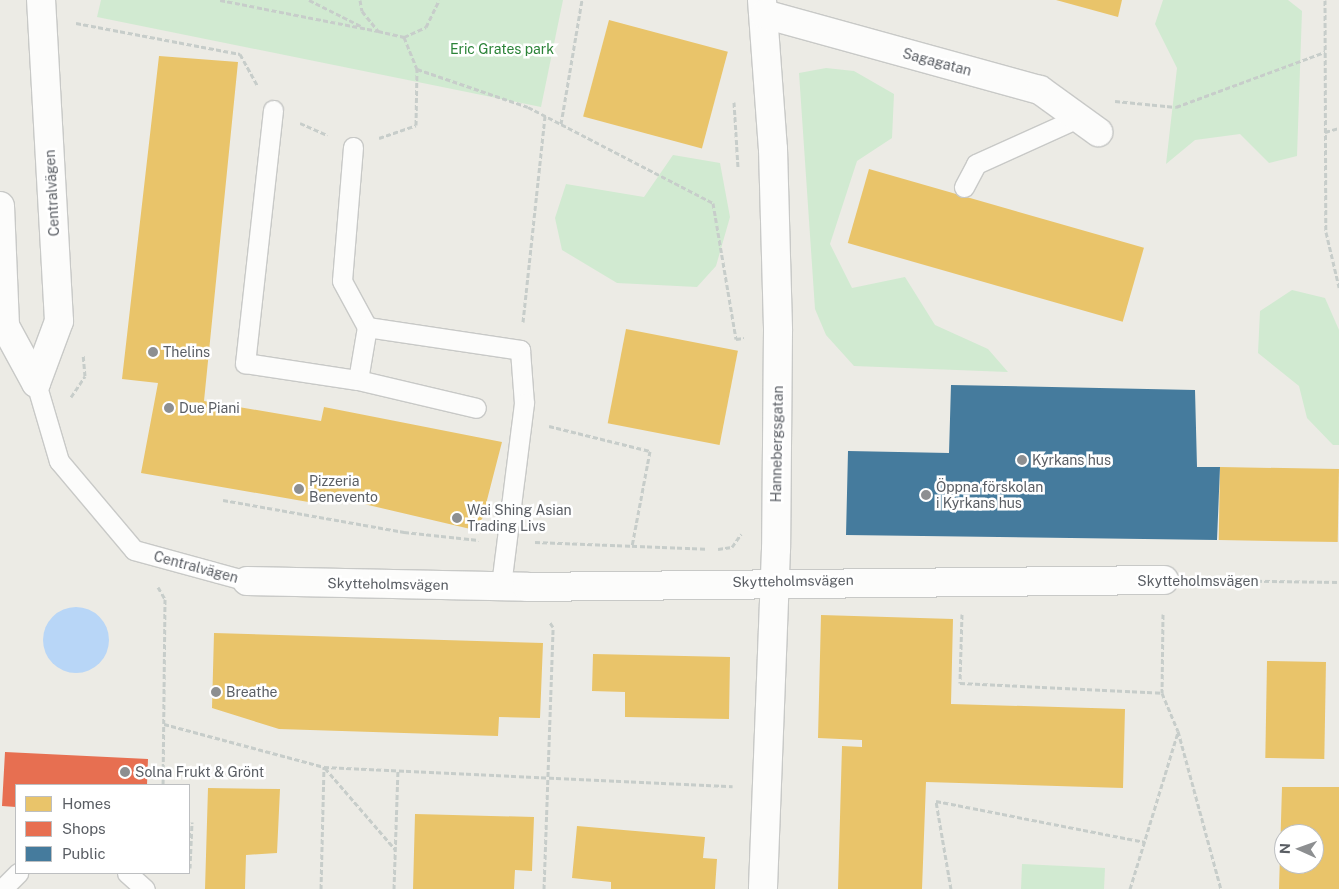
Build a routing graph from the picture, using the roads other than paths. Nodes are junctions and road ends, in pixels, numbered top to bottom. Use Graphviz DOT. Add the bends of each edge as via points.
graph roads {
  1 [pos="41,0"];
  2 [pos="763,7"];
  3 [pos="272,110"];
  4 [pos="1088,125"];
  5 [pos="353,147"];
  6 [pos="964,187"];
  7 [pos="0,206"];
  8 [pos="367,327"];
  9 [pos="358,380"];
  10 [pos="36,383"];
  11 [pos="476,408"];
  12 [pos="1164,580"];
  13 [pos="247,581"];
  14 [pos="774,581"];
  15 [pos="500,586"];
  16 [pos="17,874"];
  17 [pos="128,874"];
  18 [pos="2,889"];
  19 [pos="145,889"];
  20 [pos="763,889"];
  1 -- 10 [label="street, Centralvägen" via="59,321"];
  2 -- 4 [label="street, Sagagatan" via="1040,90"];
  2 -- 14 [label="street, Hannebergsgatan" via="778,331"];
  3 -- 9 [label="lane" via="244,363"];
  4 -- 6 [label="lane" via="976,164"];
  5 -- 8 [label="lane" via="342,281"];
  7 -- 10 [label="street" via="5,326"];
  8 -- 9 [label="lane"];
  8 -- 15 [label="lane" via="520,350 522,420"];
  9 -- 11 [label="lane"];
  10 -- 13 [label="lane, Centralvägen" via="60,461 134,550"];
  12 -- 14 [label="street, Skytteholmsvägen"];
  13 -- 15 [label="street, Skytteholmsvägen"];
  14 -- 15 [label="street, Skytteholmsvägen"];
  14 -- 20 [label="street, Hannebergsgatan"];
  16 -- 18 [label="lane"];
  17 -- 19 [label="lane"];
}
